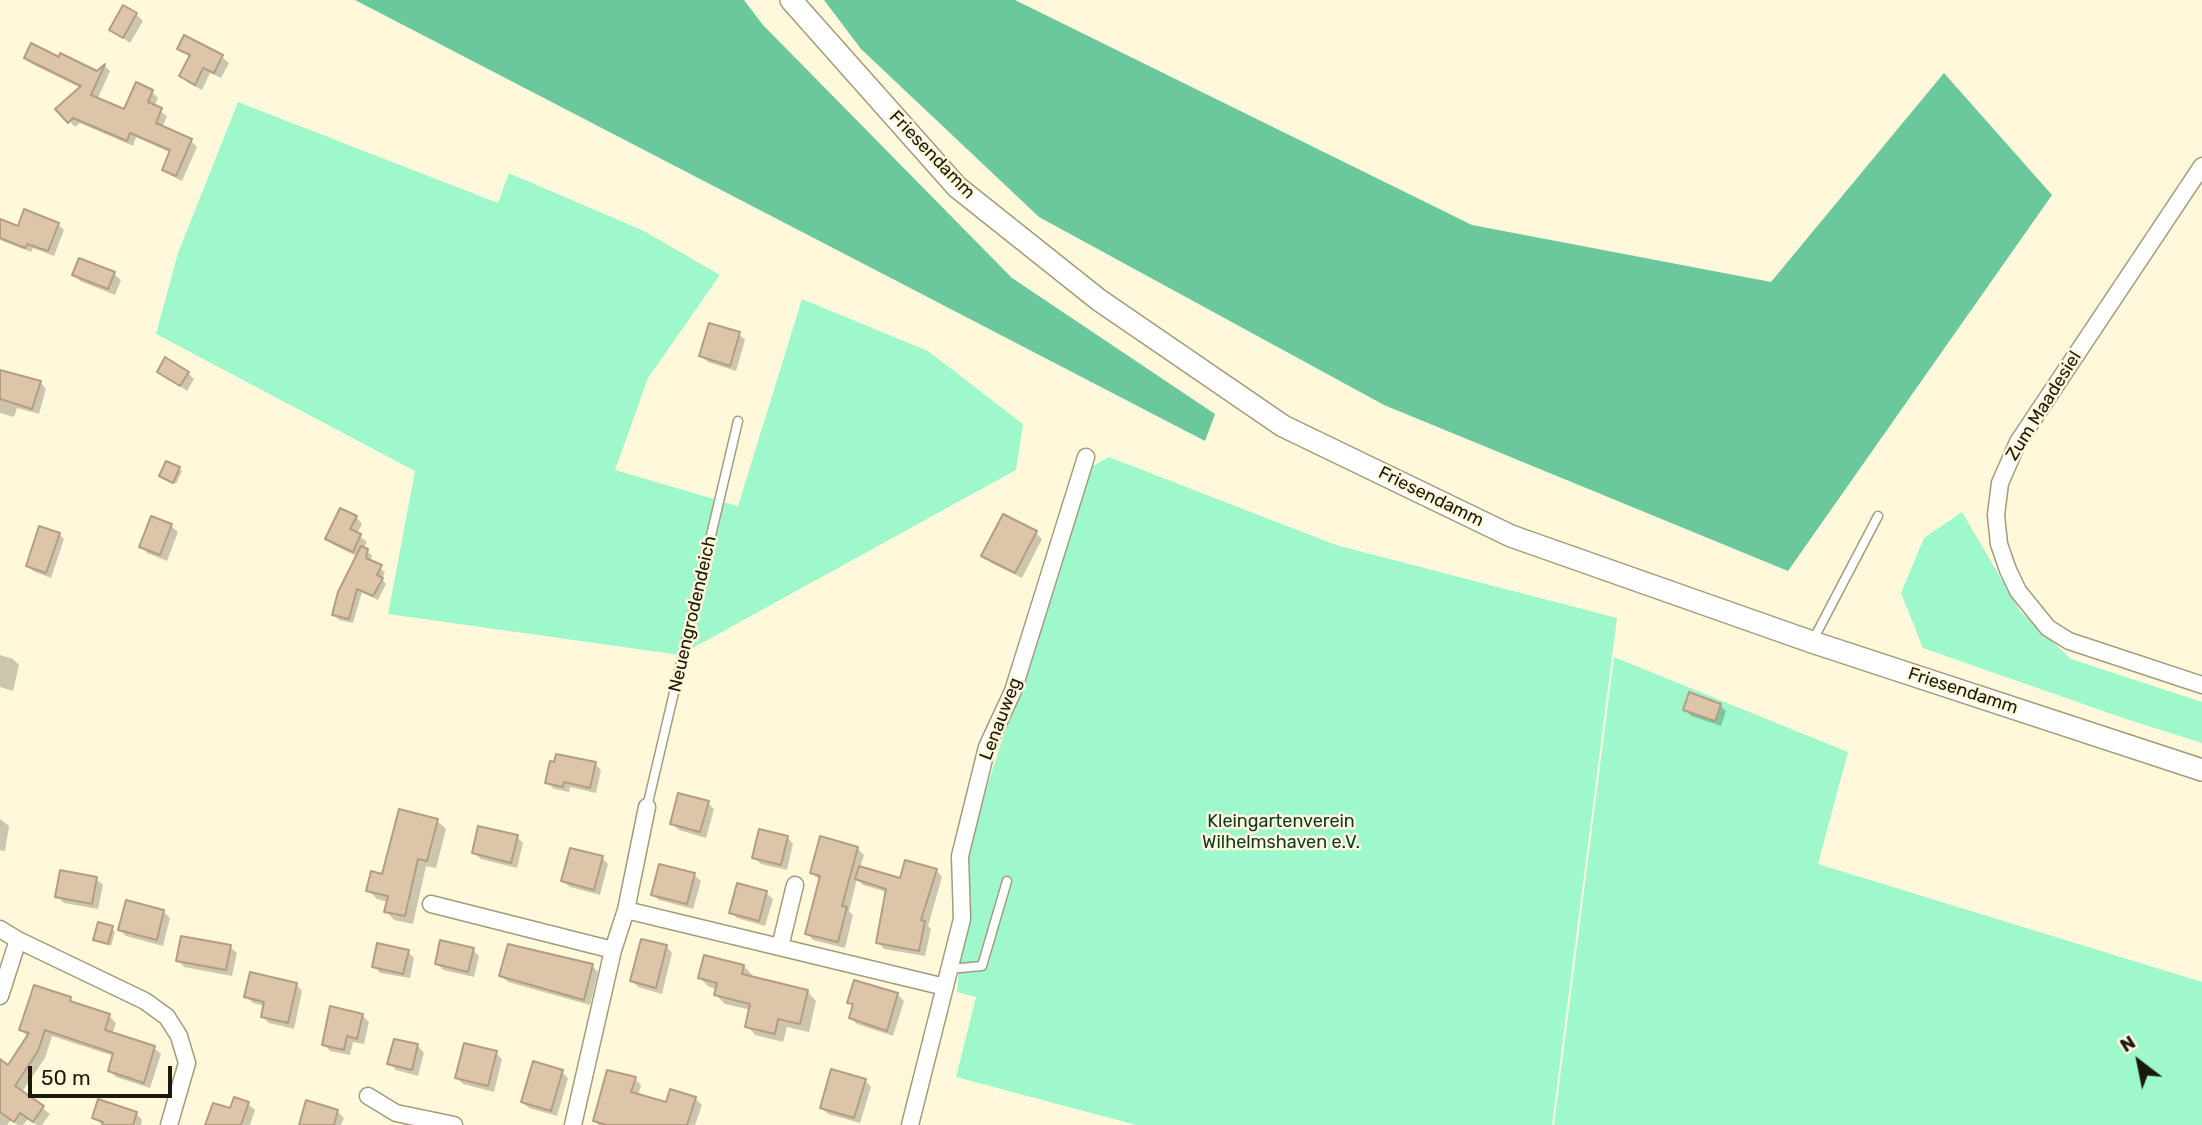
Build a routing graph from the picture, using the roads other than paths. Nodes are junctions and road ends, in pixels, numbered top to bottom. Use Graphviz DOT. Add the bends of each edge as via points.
graph roads {
  1 [pos="791,0"];
  2 [pos="2202,166"];
  3 [pos="738,421"];
  4 [pos="1086,457"];
  5 [pos="1878,516"];
  6 [pos="1812,642"];
  7 [pos="2202,685"];
  8 [pos="2202,769"];
  9 [pos="647,807"];
  10 [pos="1007,881"];
  11 [pos="794,885"];
  12 [pos="431,904"];
  13 [pos="626,910"];
  14 [pos="0,929"];
  15 [pos="18,940"];
  16 [pos="780,947"];
  17 [pos="613,950"];
  18 [pos="949,969"];
  19 [pos="945,987"];
  20 [pos="0,996"];
  21 [pos="368,1096"];
  22 [pos="169,1125"];
  23 [pos="454,1125"];
  24 [pos="573,1125"];
  25 [pos="910,1125"];
  1 -- 6 [label="main road, Friesendamm" via="957,187 1099,300 1283,426 1511,536"];
  2 -- 7 [label="street, Zum Maadesiel" via="2018,442 2000,483 1996,515 2008,570 2018,591 2048,628 2069,641"];
  3 -- 9 [label="lane, Neuengrodendeich"];
  4 -- 18 [label="street, Lenauweg" via="1013,691 987,747 960,856 962,919"];
  5 -- 6 [label="lane"];
  6 -- 8 [label="main road, Friesendamm"];
  9 -- 13 [label="street"];
  10 -- 18 [label="lane" via="982,965"];
  11 -- 16 [label="street"];
  12 -- 17 [label="street"];
  13 -- 16 [label="street"];
  13 -- 17 [label="street"];
  14 -- 15 [label="street"];
  15 -- 20 [label="street"];
  15 -- 22 [label="street" via="145,1001 167,1017 187,1063"];
  16 -- 19 [label="street"];
  17 -- 24 [label="street"];
  18 -- 19 [label="street, Lenauweg"];
  19 -- 25 [label="street, Lenauweg"];
  21 -- 23 [label="street" via="396,1113"];
}
